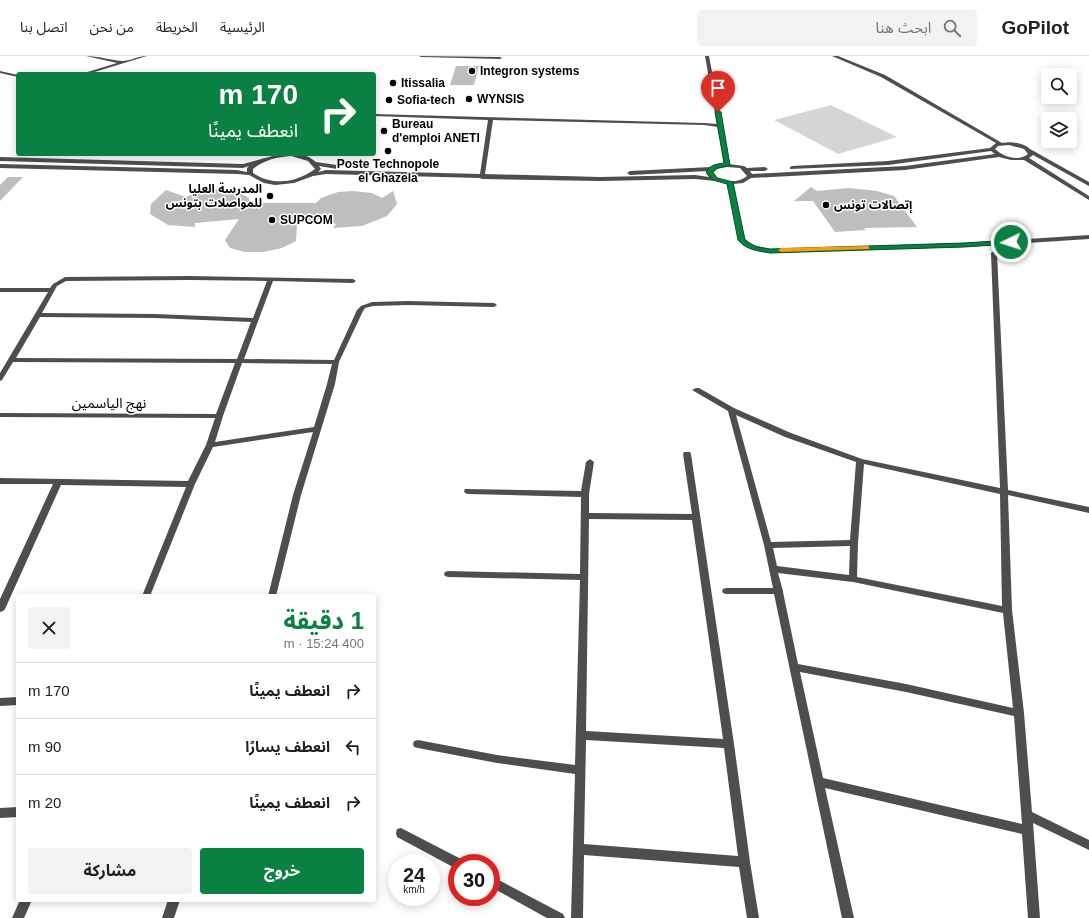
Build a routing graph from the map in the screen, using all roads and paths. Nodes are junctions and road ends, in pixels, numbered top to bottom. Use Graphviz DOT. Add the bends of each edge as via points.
graph roads {
  1 [pos="88,56"];
  2 [pos="145,56"];
  3 [pos="421,56"];
  4 [pos="707,56"];
  5 [pos="834,56"];
  6 [pos="500,58"];
  7 [pos="123,62"];
  8 [pos="0,72"];
  9 [pos="90,72"];
  10 [pos="16,76"];
  11 [pos="376,115"];
  12 [pos="491,118"];
  13 [pos="721,126"];
  14 [pos="1000,144"];
  15 [pos="992,148"];
  16 [pos="1030,151"];
  17 [pos="1000,155"];
  18 [pos="50,156"];
  19 [pos="278,156"];
  20 [pos="304,156"];
  21 [pos="1024,158"];
  22 [pos="0,159"];
  23 [pos="45,160"];
  24 [pos="257,163"];
  25 [pos="316,164"];
  26 [pos="727,165"];
  27 [pos="0,166"];
  28 [pos="38,166"];
  29 [pos="711,169"];
  30 [pos="746,170"];
  31 [pos="250,174"];
  32 [pos="313,174"];
  33 [pos="483,174"];
  34 [pos="750,176"];
  35 [pos="715,179"];
  36 [pos="730,182"];
  37 [pos="1089,184"];
  38 [pos="1089,198"];
  39 [pos="1089,237"];
  40 [pos="994,253"];
  41 [pos="271,279"];
  42 [pos="353,281"];
  43 [pos="0,290"];
  44 [pos="52,290"];
  45 [pos="494,305"];
  46 [pos="37,315"];
  47 [pos="255,320"];
  48 [pos="11,360"];
  49 [pos="240,362"];
  50 [pos="336,362"];
  51 [pos="0,379"];
  52 [pos="696,390"];
  53 [pos="731,410"];
  54 [pos="0,415"];
  55 [pos="219,416"];
  56 [pos="317,429"];
  57 [pos="210,445"];
  58 [pos="687,454"];
  59 [pos="860,461"];
  60 [pos="590,462"];
  61 [pos="0,481"];
  62 [pos="59,481"];
  63 [pos="191,484"];
  64 [pos="468,491"];
  65 [pos="1004,492"];
  66 [pos="585,494"];
  67 [pos="1089,510"];
  68 [pos="586,516"];
  69 [pos="696,517"];
  70 [pos="854,543"];
  71 [pos="768,545"];
  72 [pos="774,569"];
  73 [pos="448,574"];
  74 [pos="584,577"];
  75 [pos="853,579"];
  76 [pos="726,591"];
  77 [pos="779,591"];
  78 [pos="147,594"];
  79 [pos="272,594"];
  80 [pos="0,610"];
  81 [pos="1008,610"];
  82 [pos="794,667"];
  83 [pos="16,701"];
  84 [pos="0,702"];
  85 [pos="1019,713"];
  86 [pos="581,735"];
  87 [pos="418,744"];
  88 [pos="729,744"];
  89 [pos="581,770"];
  90 [pos="819,782"];
  91 [pos="16,812"];
  92 [pos="0,813"];
  93 [pos="1026,815"];
  94 [pos="1027,830"];
  95 [pos="401,833"];
  96 [pos="1089,846"];
  97 [pos="579,849"];
  98 [pos="448,858"];
  99 [pos="744,862"];
  100 [pos="500,886"];
  101 [pos="25,902"];
  102 [pos="173,902"];
  103 [pos="18,918"];
  104 [pos="168,918"];
  105 [pos="559,918"];
  106 [pos="577,918"];
  107 [pos="753,918"];
  108 [pos="848,918"];
  109 [pos="1034,918"];
  1 -- 7 [label="street"];
  2 -- 7 [label="street"];
  3 -- 6 [label="street"];
  4 -- 13 [label="street"];
  5 -- 14 [label="street" via="883,76"];
  7 -- 9 [label="street"];
  8 -- 10 [label="street"];
  11 -- 12 [label="street"];
  12 -- 13 [label="street"];
  12 -- 33 [label="street"];
  13 -- 26 [label="street"];
  14 -- 15 [label="street"];
  14 -- 16 [label="street" via="1019,145"];
  15 -- 17 [label="street"];
  15 -- 30 [label="street" via="888,163"];
  16 -- 21 [label="street" via="1031,154"];
  16 -- 37 [label="street"];
  17 -- 21 [label="street"];
  17 -- 34 [label="street" via="905,168"];
  18 -- 23 [label="street"];
  19 -- 24 [label="street"];
  20 -- 25 [label="street"];
  21 -- 38 [label="street"];
  22 -- 23 [label="street"];
  23 -- 24 [label="street" via="243,166"];
  23 -- 28 [label="street"];
  24 -- 31 [label="street" via="250,168"];
  25 -- 32 [label="street" via="318,169"];
  25 -- 33 [label="street" via="328,167"];
  26 -- 29 [label="street"];
  26 -- 30 [label="street"];
  27 -- 28 [label="street"];
  28 -- 31 [label="street"];
  29 -- 33 [label="street" via="601,174"];
  29 -- 35 [label="street" via="709,172"];
  30 -- 34 [label="street"];
  31 -- 32 [label="street" via="264,182 278,183 295,181"];
  32 -- 33 [label="street"];
  33 -- 35 [label="street" via="600,179"];
  34 -- 36 [label="street" via="743,181"];
  35 -- 36 [label="street"];
  36 -- 39 [label="street" via="742,240 746,245 763,250 964,245"];
  40 -- 65 [label="street"];
  41 -- 42 [label="street"];
  41 -- 44 [label="street" via="65,279 57,283"];
  41 -- 47 [label="street"];
  43 -- 44 [label="street"];
  44 -- 46 [label="street"];
  45 -- 50 [label="street" via="366,305 360,310"];
  46 -- 47 [label="street"];
  46 -- 48 [label="street"];
  47 -- 49 [label="street"];
  48 -- 49 [label="street"];
  48 -- 51 [label="street"];
  49 -- 50 [label="street"];
  49 -- 55 [label="street"];
  50 -- 56 [label="street"];
  52 -- 53 [label="street"];
  53 -- 59 [label="street" via="788,435"];
  53 -- 71 [label="street"];
  54 -- 55 [label="street, نهج الياسمين"];
  55 -- 57 [label="street"];
  56 -- 57 [label="street"];
  56 -- 79 [label="street" via="297,495"];
  57 -- 63 [label="street"];
  58 -- 69 [label="street"];
  59 -- 65 [label="street"];
  59 -- 70 [label="street"];
  60 -- 66 [label="street"];
  61 -- 62 [label="street"];
  62 -- 63 [label="street"];
  62 -- 80 [label="street"];
  63 -- 78 [label="street"];
  64 -- 66 [label="street"];
  65 -- 67 [label="street"];
  65 -- 81 [label="street"];
  66 -- 68 [label="street"];
  68 -- 69 [label="street"];
  68 -- 74 [label="street"];
  69 -- 88 [label="street"];
  70 -- 71 [label="street"];
  70 -- 75 [label="street"];
  71 -- 72 [label="street"];
  72 -- 75 [label="street"];
  72 -- 77 [label="street"];
  73 -- 74 [label="street"];
  74 -- 86 [label="street"];
  75 -- 81 [label="street"];
  76 -- 77 [label="street"];
  77 -- 82 [label="street"];
  81 -- 85 [label="street"];
  82 -- 85 [label="street"];
  82 -- 90 [label="street"];
  83 -- 84 [label="street"];
  85 -- 93 [label="street"];
  86 -- 88 [label="street"];
  86 -- 89 [label="street"];
  87 -- 89 [label="street" via="497,759"];
  88 -- 99 [label="street"];
  89 -- 97 [label="street"];
  90 -- 94 [label="street"];
  90 -- 108 [label="street"];
  91 -- 92 [label="street"];
  93 -- 94 [label="street"];
  93 -- 96 [label="street"];
  94 -- 109 [label="street"];
  95 -- 98 [label="street"];
  97 -- 99 [label="street"];
  97 -- 106 [label="street"];
  99 -- 107 [label="street"];
  100 -- 105 [label="street"];
  101 -- 103 [label="street"];
  102 -- 104 [label="street"];
}
